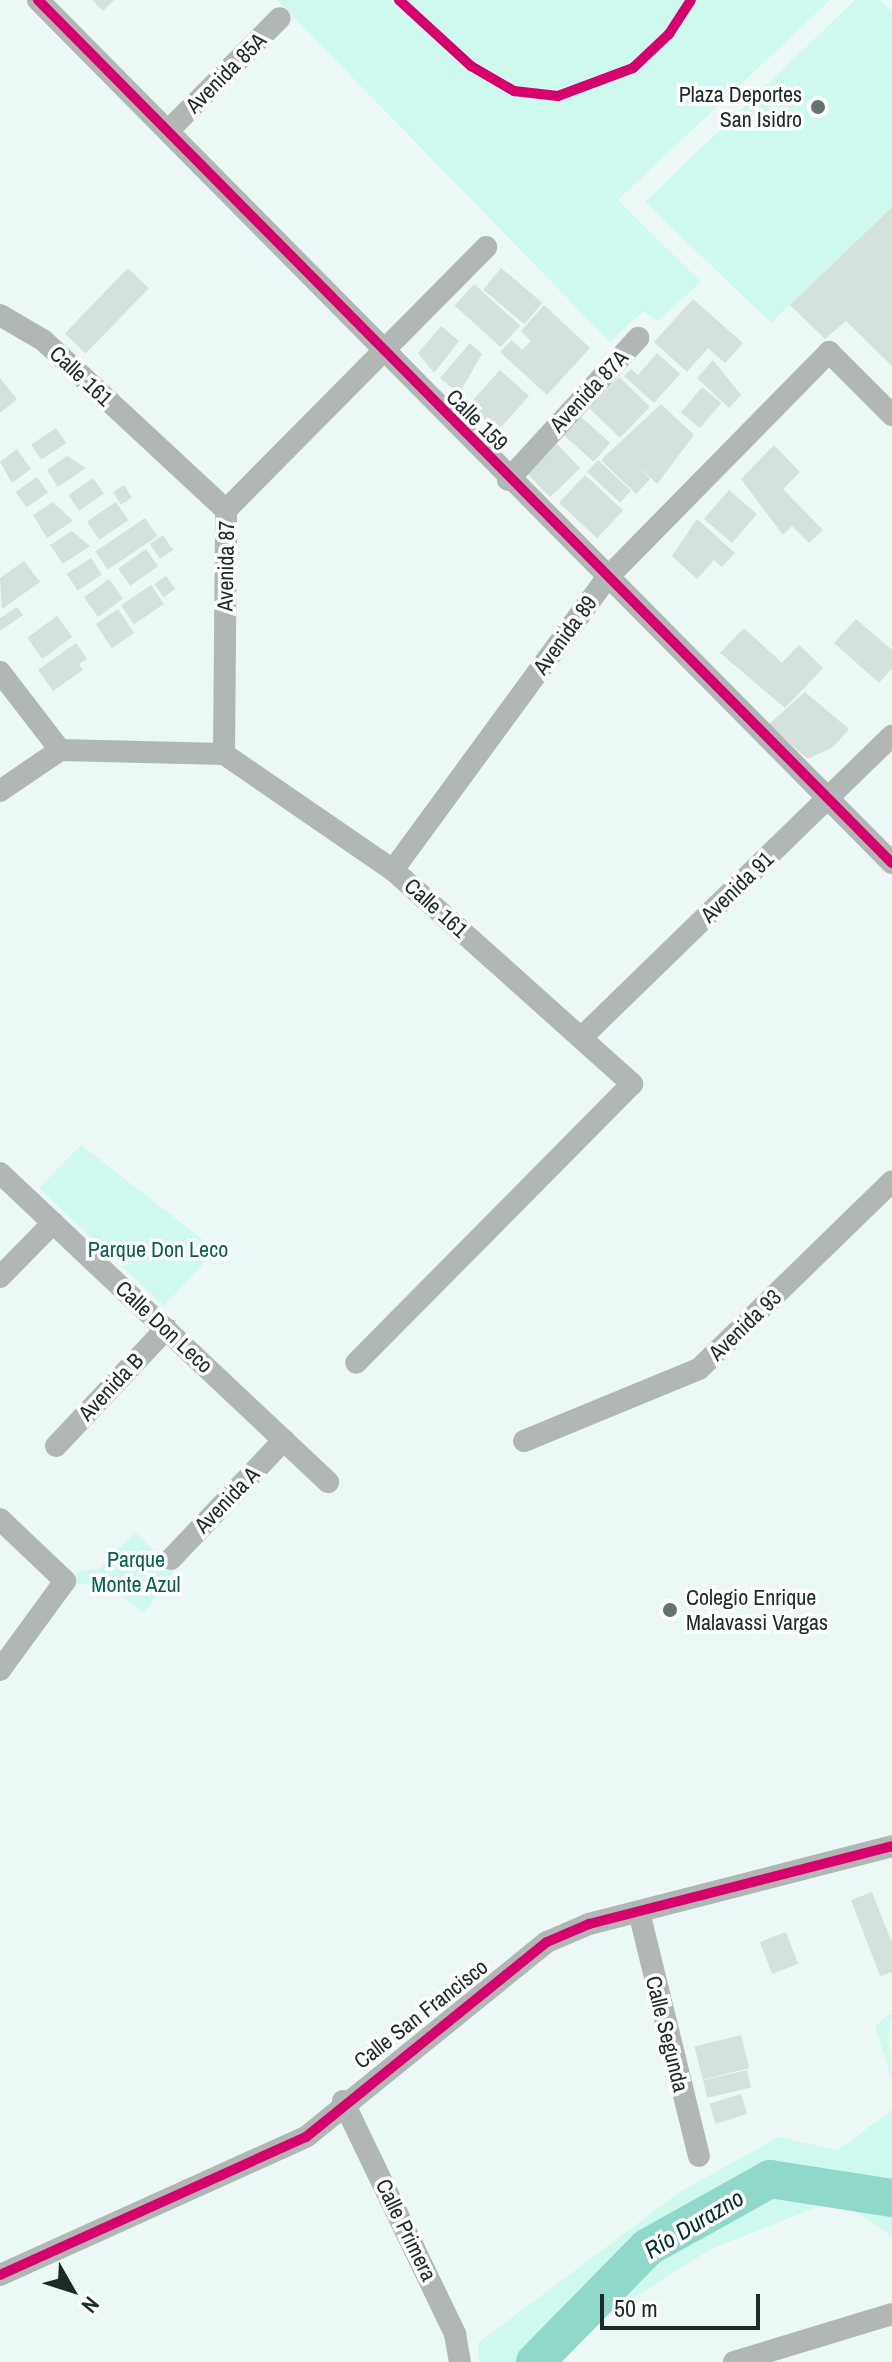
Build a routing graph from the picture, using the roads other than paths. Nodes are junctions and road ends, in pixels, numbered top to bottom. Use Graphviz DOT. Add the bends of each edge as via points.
graph roads {
  1 [pos="38,0"];
  2 [pos="280,18"];
  3 [pos="172,127"];
  4 [pos="486,247"];
  5 [pos="0,315"];
  6 [pos="638,338"];
  7 [pos="381,351"];
  8 [pos="892,415"];
  9 [pos="508,480"];
  10 [pos="226,510"];
  11 [pos="607,578"];
  12 [pos="0,672"];
  13 [pos="892,736"];
  14 [pos="60,750"];
  15 [pos="224,754"];
  16 [pos="0,791"];
  17 [pos="830,796"];
  18 [pos="892,863"];
  19 [pos="393,870"];
  20 [pos="581,1038"];
  21 [pos="0,1173"];
  22 [pos="892,1181"];
  23 [pos="53,1223"];
  24 [pos="0,1277"];
  25 [pos="166,1329"];
  26 [pos="356,1363"];
  27 [pos="284,1440"];
  28 [pos="524,1441"];
  29 [pos="56,1446"];
  30 [pos="328,1482"];
  31 [pos="0,1519"];
  32 [pos="171,1559"];
  33 [pos="0,1670"];
  34 [pos="892,1846"];
  35 [pos="639,1912"];
  36 [pos="343,2101"];
  37 [pos="699,2156"];
  38 [pos="0,2275"];
  39 [pos="892,2314"];
  40 [pos="460,2362"];
  41 [pos="734,2362"];
  1 -- 3 [label="street, Calle 159"];
  2 -- 3 [label="street, Avenida 85A"];
  3 -- 7 [label="street, Calle 159"];
  4 -- 7 [label="street, Avenida 87"];
  5 -- 10 [label="street, Calle 161" via="43,340"];
  6 -- 9 [label="street, Avenida 87A"];
  7 -- 9 [label="street, Calle 159"];
  7 -- 10 [label="street, Avenida 87"];
  8 -- 11 [label="street, Avenida 89" via="829,352"];
  9 -- 11 [label="street, Calle 159"];
  10 -- 15 [label="street, Avenida 87"];
  11 -- 17 [label="street, Calle 159"];
  11 -- 19 [label="street, Avenida 89"];
  12 -- 14 [label="street"];
  13 -- 17 [label="street, Avenida 91"];
  14 -- 15 [label="street"];
  14 -- 16 [label="street"];
  15 -- 19 [label="street, Calle 161"];
  17 -- 18 [label="street, Calle 159"];
  17 -- 20 [label="street, Avenida 91"];
  19 -- 20 [label="street, Calle 161"];
  20 -- 26 [label="street, Calle 161" via="632,1084"];
  21 -- 23 [label="street, Calle Don Leco"];
  22 -- 28 [label="street, Avenida 93" via="699,1369"];
  23 -- 24 [label="street"];
  23 -- 25 [label="street, Calle Don Leco"];
  25 -- 27 [label="street, Calle Don Leco"];
  25 -- 29 [label="street, Avenida B"];
  27 -- 30 [label="street, Calle Don Leco"];
  27 -- 32 [label="street, Avenida A"];
  31 -- 33 [label="street" via="65,1581"];
  34 -- 35 [label="street, Calle San Francisco"];
  35 -- 36 [label="street, Calle San Francisco" via="547,1942"];
  35 -- 37 [label="street, Calle Segunda"];
  36 -- 38 [label="street, Calle San Francisco" via="306,2137 267,2158"];
  36 -- 40 [label="street, Calle Primera" via="455,2334"];
  39 -- 41 [label="street"];
}
